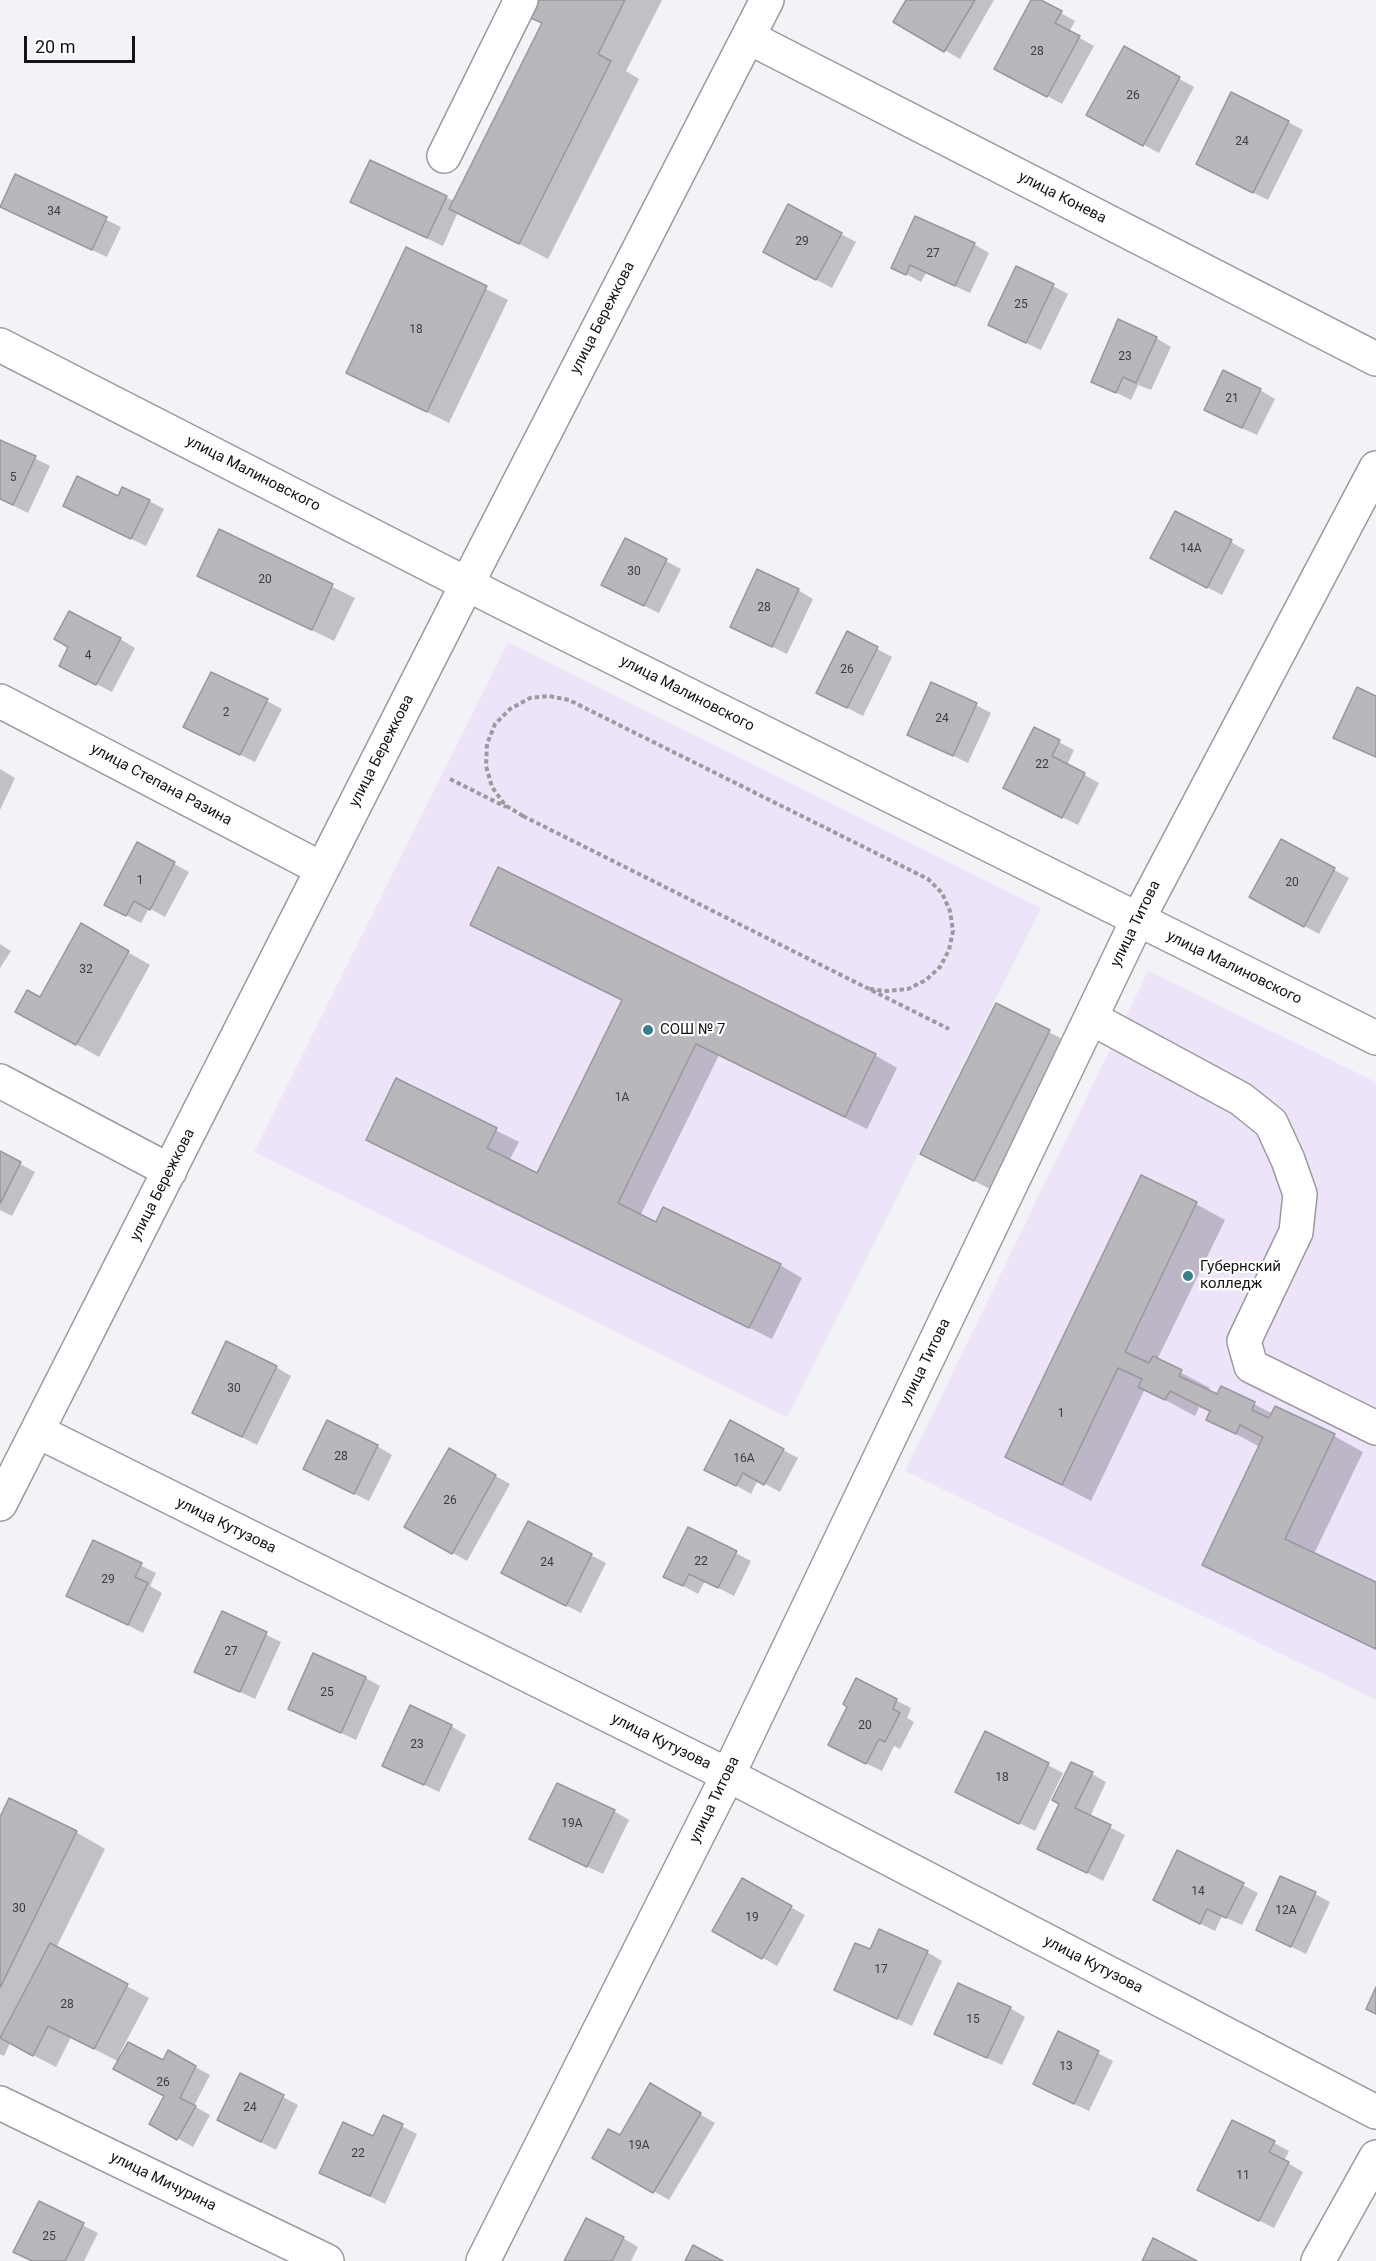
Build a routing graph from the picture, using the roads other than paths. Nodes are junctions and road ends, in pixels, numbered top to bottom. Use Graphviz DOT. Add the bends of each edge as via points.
graph roads {
  1 [pos="521,0"];
  2 [pos="767,0"];
  3 [pos="748,37"];
  4 [pos="444,156"];
  5 [pos="0,345"];
  6 [pos="1376,359"];
  7 [pos="1376,468"];
  8 [pos="467,584"];
  9 [pos="0,701"];
  10 [pos="322,869"];
  11 [pos="1137,921"];
  12 [pos="1091,1018"];
  13 [pos="1376,1038"];
  14 [pos="0,1081"];
  15 [pos="170,1171"];
  16 [pos="1376,1428"];
  17 [pos="37,1431"];
  18 [pos="0,1504"];
  19 [pos="728,1775"];
  20 [pos="0,2103"];
  21 [pos="1376,2112"];
  22 [pos="1376,2157"];
  23 [pos="327,2261"];
  24 [pos="483,2261"];
  25 [pos="1318,2261"];
  1 -- 4 [label="street"];
  2 -- 3 [label="street, улица Бережкова"];
  3 -- 6 [label="street, улица Конева"];
  3 -- 8 [label="street, улица Бережкова"];
  5 -- 8 [label="street, улица Малиновского"];
  7 -- 11 [label="street, улица Титова"];
  8 -- 10 [label="street, улица Бережкова"];
  8 -- 11 [label="street, улица Малиновского"];
  9 -- 10 [label="street, улица Степана Разина"];
  10 -- 15 [label="street, улица Бережкова"];
  11 -- 12 [label="street, улица Титова"];
  11 -- 13 [label="street, улица Малиновского"];
  12 -- 16 [label="street" via="1241,1099 1271,1123 1300,1194 1296,1232 1244,1341 1251,1366"];
  12 -- 19 [label="street, улица Титова"];
  14 -- 15 [label="street"];
  15 -- 17 [label="street, улица Бережкова"];
  17 -- 18 [label="street, улица Бережкова"];
  17 -- 19 [label="street, улица Кутузова"];
  19 -- 21 [label="street, улица Кутузова"];
  19 -- 24 [label="street, улица Титова"];
  20 -- 23 [label="street, улица Мичурина"];
  22 -- 25 [label="street"];
}
